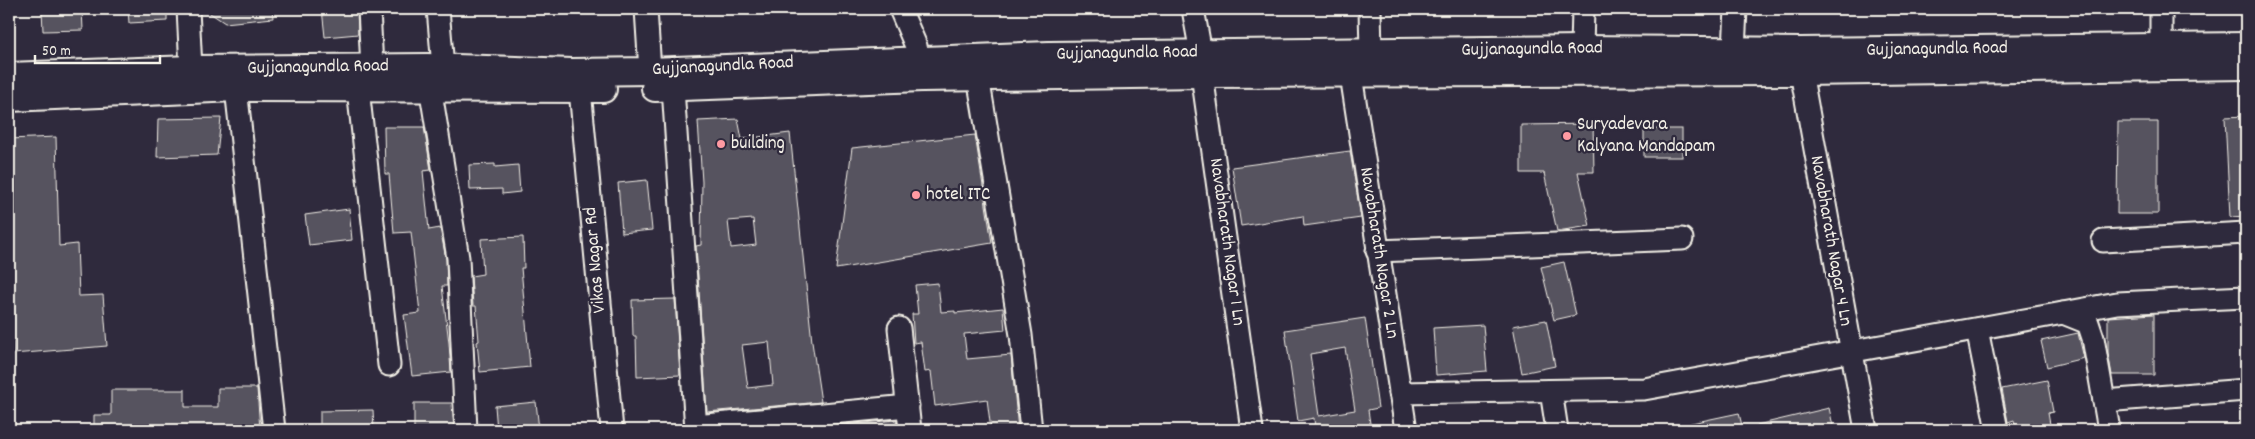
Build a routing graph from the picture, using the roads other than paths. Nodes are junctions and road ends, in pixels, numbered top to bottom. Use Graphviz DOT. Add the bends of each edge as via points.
graph roads {
  1 [pos="188,9"];
  2 [pos="369,9"];
  3 [pos="438,9"];
  4 [pos="646,9"];
  5 [pos="900,9"];
  6 [pos="1193,9"];
  7 [pos="1370,9"];
  8 [pos="1583,9"];
  9 [pos="1736,9"];
  10 [pos="2161,9"];
  11 [pos="2246,46"];
  12 [pos="2160,48"];
  13 [pos="1582,49"];
  14 [pos="1734,50"];
  15 [pos="1371,52"];
  16 [pos="1800,62"];
  17 [pos="1201,63"];
  18 [pos="2246,66"];
  19 [pos="920,68"];
  20 [pos="191,69"];
  21 [pos="650,71"];
  22 [pos="433,74"];
  23 [pos="1351,75"];
  24 [pos="9,76"];
  25 [pos="978,77"];
  26 [pos="365,78"];
  27 [pos="236,88"];
  28 [pos="673,88"];
  29 [pos="580,90"];
  30 [pos="9,98"];
  31 [pos="2246,233"];
  32 [pos="1682,239"];
  33 [pos="2103,241"];
  34 [pos="1377,251"];
  35 [pos="2246,297"];
  36 [pos="2063,313"];
  37 [pos="899,328"];
  38 [pos="1978,329"];
  39 [pos="1850,351"];
  40 [pos="389,365"];
  41 [pos="2246,390"];
  42 [pos="1552,391"];
  43 [pos="1400,393"];
  44 [pos="2104,401"];
  45 [pos="908,406"];
  46 [pos="696,428"];
  47 [pos="274,430"];
  48 [pos="466,430"];
  49 [pos="612,430"];
  50 [pos="910,430"];
  51 [pos="1031,430"];
  52 [pos="1252,430"];
  53 [pos="1406,430"];
  54 [pos="1557,430"];
  55 [pos="1866,430"];
  56 [pos="1997,430"];
  57 [pos="2109,430"];
  1 -- 20 [label="street"];
  2 -- 26 [label="street"];
  3 -- 22 [label="street"];
  4 -- 21 [label="street"];
  5 -- 19 [label="street"];
  6 -- 17 [label="street, Navabharath Nagar 1 Ln"];
  7 -- 15 [label="street"];
  8 -- 13 [label="street"];
  9 -- 14 [label="street"];
  10 -- 12 [label="street"];
  11 -- 12 [label="main road, Gujjanagundla Road"];
  12 -- 16 [label="main road, Gujjanagundla Road"];
  13 -- 14 [label="main road, Gujjanagundla Road"];
  13 -- 15 [label="main road, Gujjanagundla Road"];
  14 -- 16 [label="main road, Gujjanagundla Road"];
  15 -- 17 [label="main road, Gujjanagundla Road"];
  16 -- 18 [label="main road, Gujjanagundla Road"];
  16 -- 23 [label="main road, Gujjanagundla Road"];
  16 -- 39 [label="street, Navabharath Nagar 4 Ln"];
  17 -- 19 [label="main road, Gujjanagundla Road"];
  17 -- 23 [label="main road, Gujjanagundla Road"];
  17 -- 25 [label="main road, Gujjanagundla Road"];
  17 -- 52 [label="street, Navabharath Nagar 1 Ln"];
  19 -- 21 [label="main road, Gujjanagundla Road"];
  19 -- 25 [label="main road, Gujjanagundla Road"];
  19 -- 28 [label="main road, Gujjanagundla Road"];
  20 -- 24 [label="main road, Gujjanagundla Road"];
  20 -- 26 [label="main road, Gujjanagundla Road"];
  21 -- 22 [label="main road, Gujjanagundla Road"];
  22 -- 26 [label="main road, Gujjanagundla Road"];
  22 -- 29 [label="main road, Gujjanagundla Road"];
  22 -- 48 [label="street" via="458,258"];
  23 -- 34 [label="street, Navabharath Nagar 2 Ln"];
  25 -- 51 [label="street" via="1021,335"];
  26 -- 27 [label="main road, Gujjanagundla Road"];
  26 -- 40 [label="street"];
  27 -- 30 [label="main road, Gujjanagundla Road"];
  27 -- 47 [label="street"];
  28 -- 29 [label="main road, Gujjanagundla Road"];
  28 -- 46 [label="street"];
  29 -- 49 [label="street, Vikas Nagar Rd"];
  31 -- 33 [label="street"];
  32 -- 34 [label="street"];
  34 -- 43 [label="street, Navabharath Nagar 2 Ln"];
  35 -- 36 [label="street" via="2117,303"];
  36 -- 38 [label="street"];
  36 -- 44 [label="street" via="2088,323"];
  37 -- 45 [label="street"];
  38 -- 39 [label="street"];
  38 -- 56 [label="street"];
  39 -- 42 [label="street" via="1644,389"];
  39 -- 55 [label="street, Navabharath Nagar 4 Ln"];
  41 -- 44 [label="street"];
  42 -- 43 [label="street"];
  42 -- 54 [label="street"];
  43 -- 53 [label="street, Navabharath Nagar 2 Ln"];
  44 -- 57 [label="street"];
  45 -- 46 [label="street"];
  45 -- 50 [label="street"];
}
